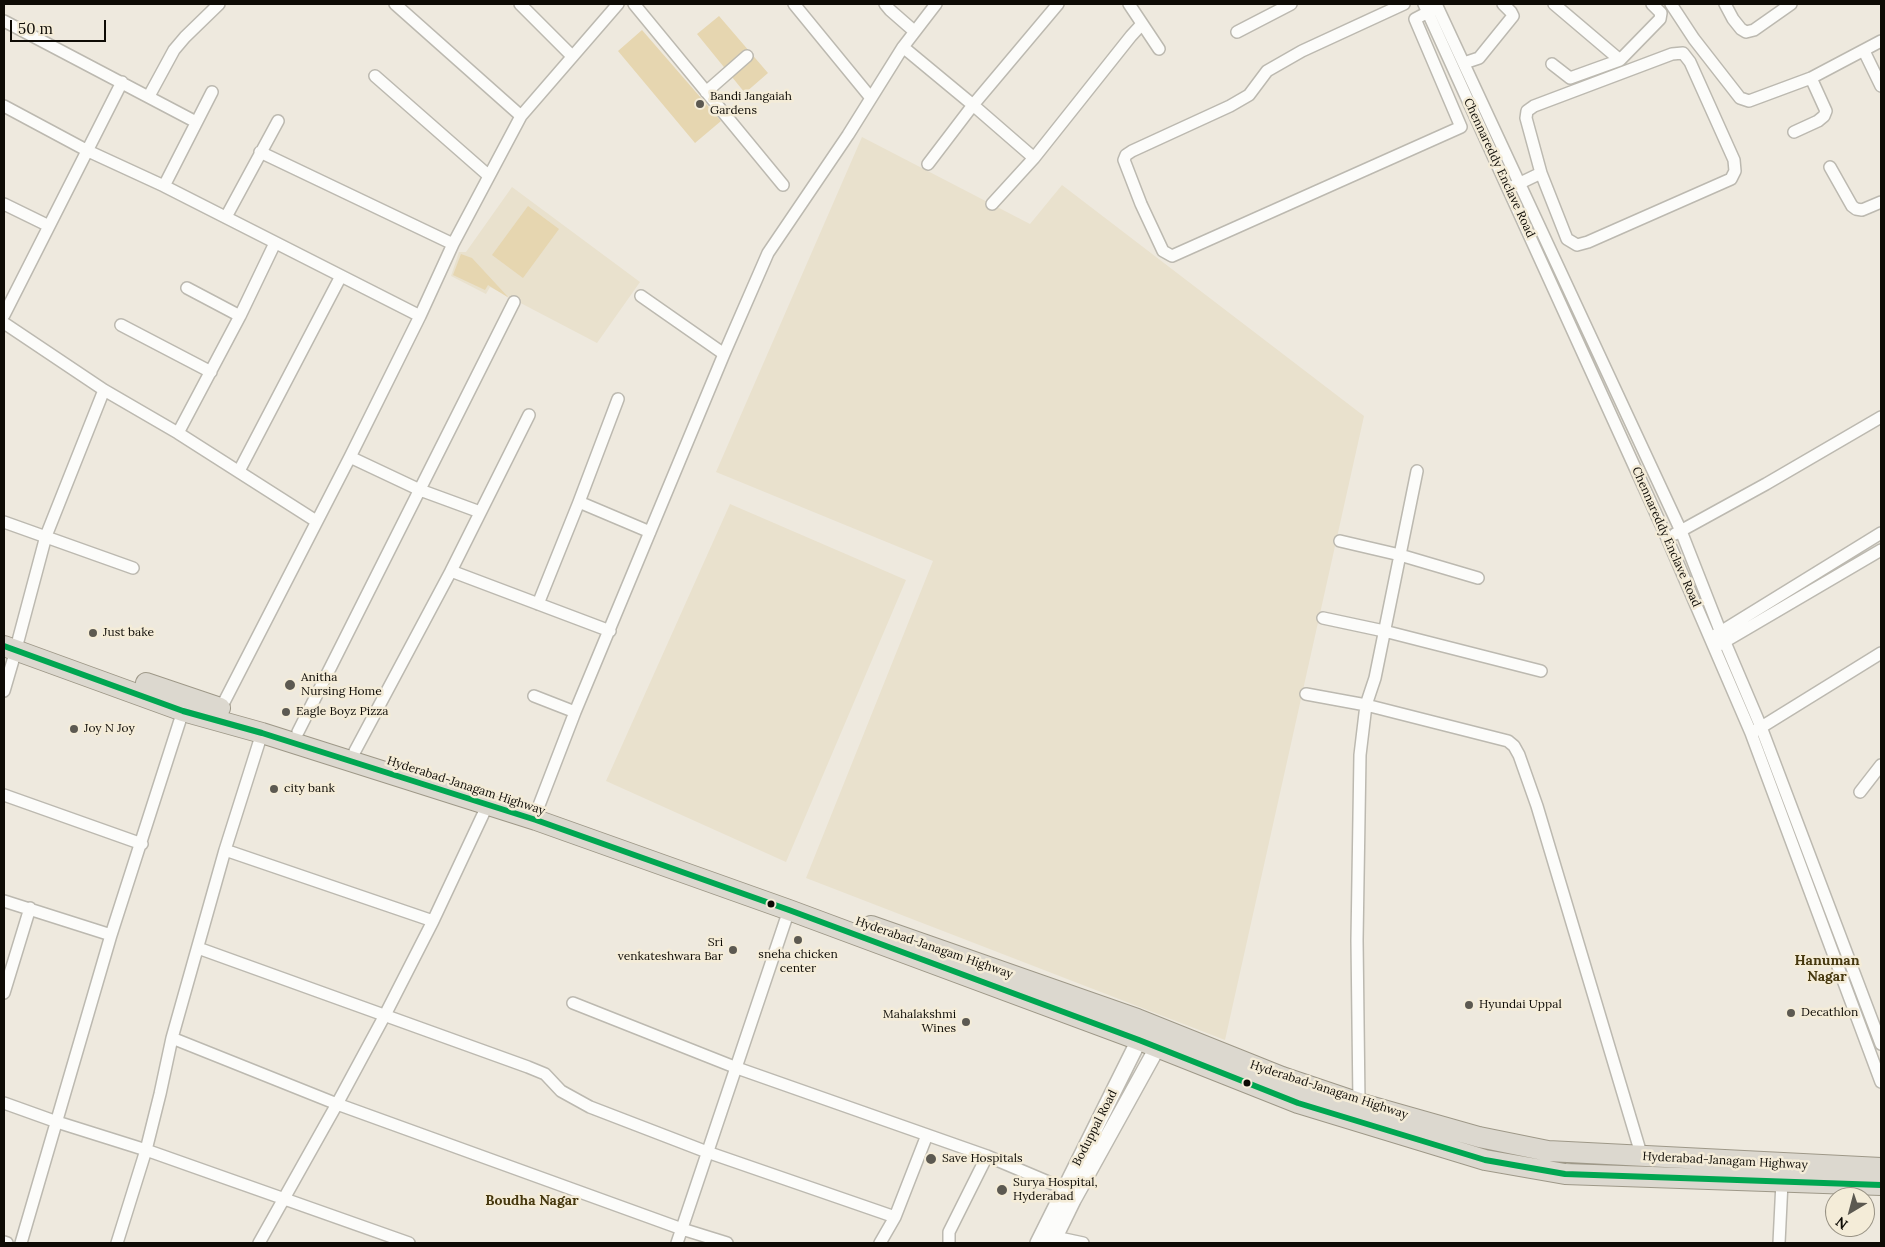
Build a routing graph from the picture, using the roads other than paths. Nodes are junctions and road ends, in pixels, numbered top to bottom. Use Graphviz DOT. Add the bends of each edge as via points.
graph roads {
  1 [pos="219,4"];
  2 [pos="395,4"];
  3 [pos="618,4"];
  4 [pos="634,4"];
  5 [pos="794,4"];
  6 [pos="886,4"];
  7 [pos="936,4"];
  8 [pos="1058,4"];
  9 [pos="1291,4"];
  10 [pos="1404,4"];
  11 [pos="1503,4"];
  12 [pos="1554,4"];
  13 [pos="1652,4"];
  14 [pos="1671,4"];
  15 [pos="1725,4"];
  16 [pos="1791,4"];
  17 [pos="523,5"];
  18 [pos="1133,5"];
  19 [pos="1431,7"];
  20 [pos="4,21"];
  21 [pos="1142,24"];
  22 [pos="914,31"];
  23 [pos="1238,32"];
  24 [pos="1881,41"];
  25 [pos="903,47"];
  26 [pos="1160,49"];
  27 [pos="1864,51"];
  28 [pos="572,56"];
  29 [pos="747,56"];
  30 [pos="1620,60"];
  31 [pos="1464,63"];
  32 [pos="1552,64"];
  33 [pos="375,76"];
  34 [pos="1811,78"];
  35 [pos="122,82"];
  36 [pos="1881,86"];
  37 [pos="212,92"];
  38 [pos="706,92"];
  39 [pos="149,96"];
  40 [pos="871,98"];
  41 [pos="973,105"];
  42 [pos="4,106"];
  43 [pos="521,116"];
  44 [pos="278,121"];
  45 [pos="196,122"];
  46 [pos="1486,125"];
  47 [pos="1794,132"];
  48 [pos="88,151"];
  49 [pos="260,152"];
  50 [pos="1034,158"];
  51 [pos="928,164"];
  52 [pos="1830,167"];
  53 [pos="1541,174"];
  54 [pos="489,176"];
  55 [pos="1520,183"];
  56 [pos="784,185"];
  57 [pos="164,186"];
  58 [pos="1509,189"];
  59 [pos="1881,202"];
  60 [pos="4,204"];
  61 [pos="992,204"];
  62 [pos="226,217"];
  63 [pos="49,226"];
  64 [pos="275,243"];
  65 [pos="453,244"];
  66 [pos="341,276"];
  67 [pos="187,288"];
  68 [pos="641,296"];
  69 [pos="514,302"];
  70 [pos="4,315"];
  71 [pos="240,316"];
  72 [pos="420,316"];
  73 [pos="4,323"];
  74 [pos="121,325"];
  75 [pos="724,354"];
  76 [pos="211,372"];
  77 [pos="104,390"];
  78 [pos="618,398"];
  79 [pos="529,415"];
  80 [pos="1881,417"];
  81 [pos="178,433"];
  82 [pos="350,457"];
  83 [pos="239,471"];
  84 [pos="1417,471"];
  85 [pos="420,490"];
  86 [pos="579,502"];
  87 [pos="480,512"];
  88 [pos="316,521"];
  89 [pos="4,522"];
  90 [pos="1681,531"];
  91 [pos="650,532"];
  92 [pos="1881,534"];
  93 [pos="46,536"];
  94 [pos="1667,538"];
  95 [pos="1340,541"];
  96 [pos="1881,550"];
  97 [pos="1400,555"];
  98 [pos="1838,560"];
  99 [pos="133,568"];
  100 [pos="452,571"];
  101 [pos="1845,571"];
  102 [pos="1478,578"];
  103 [pos="1781,602"];
  104 [pos="538,604"];
  105 [pos="1323,618"];
  106 [pos="610,631"];
  107 [pos="1384,631"];
  108 [pos="1718,640"];
  109 [pos="10,643"];
  110 [pos="1881,653"];
  111 [pos="1541,671"];
  112 [pos="4,691"];
  113 [pos="1306,694"];
  114 [pos="534,696"];
  115 [pos="1366,705"];
  116 [pos="221,708"];
  117 [pos="183,711"];
  118 [pos="575,712"];
  119 [pos="1756,730"];
  120 [pos="298,732"];
  121 [pos="262,734"];
  122 [pos="355,751"];
  123 [pos="1881,765"];
  124 [pos="1860,792"];
  125 [pos="4,795"];
  126 [pos="487,806"];
  127 [pos="537,814"];
  128 [pos="142,844"];
  129 [pos="225,850"];
  130 [pos="656,857"];
  131 [pos="4,901"];
  132 [pos="30,908"];
  133 [pos="789,910"];
  134 [pos="433,920"];
  135 [pos="111,935"];
  136 [pos="198,948"];
  137 [pos="4,993"];
  138 [pos="573,1003"];
  139 [pos="385,1015"];
  140 [pos="172,1038"];
  141 [pos="1148,1044"];
  142 [pos="1881,1044"];
  143 [pos="737,1068"];
  144 [pos="1881,1082"];
  145 [pos="4,1103"];
  146 [pos="1359,1103"];
  147 [pos="337,1104"];
  148 [pos="1387,1120"];
  149 [pos="57,1122"];
  150 [pos="927,1135"];
  151 [pos="146,1150"];
  152 [pos="707,1152"];
  153 [pos="987,1156"];
  154 [pos="1642,1157"];
  155 [pos="1881,1168"];
  156 [pos="1782,1182"];
  157 [pos="1881,1185"];
  158 [pos="1065,1189"];
  159 [pos="283,1199"];
  160 [pos="896,1217"];
  161 [pos="682,1229"];
  162 [pos="1054,1240"];
  163 [pos="21,1243"];
  164 [pos="117,1243"];
  165 [pos="259,1243"];
  166 [pos="409,1243"];
  167 [pos="677,1243"];
  168 [pos="727,1243"];
  169 [pos="880,1243"];
  170 [pos="949,1243"];
  171 [pos="1038,1243"];
  172 [pos="1083,1243"];
  173 [pos="1779,1243"];
  1 -- 39 [label="street" via="174,50"];
  2 -- 43 [label="street"];
  3 -- 28 [label="street"];
  4 -- 38 [label="street"];
  5 -- 40 [label="street"];
  6 -- 22 [label="street"];
  7 -- 22 [label="street"];
  8 -- 41 [label="street"];
  9 -- 23 [label="street"];
  10 -- 19 [label="street" via="1302,51 1267,71 1249,95 1126,155 1124,160 1163,251 1172,256 1461,127 1414,19"];
  11 -- 31 [label="street" via="1513,16 1479,58"];
  12 -- 30 [label="street"];
  13 -- 30 [label="street" via="1661,13 1660,18"];
  14 -- 34 [label="street" via="1740,98 1750,101"];
  15 -- 16 [label="street" via="1746,32 1754,30"];
  17 -- 28 [label="street"];
  18 -- 21 [label="street"];
  19 -- 31 [label="street, Chennareddy Enclave Road"];
  19 -- 46 [label="street, Chennareddy Enclave Road"];
  20 -- 35 [label="street"];
  21 -- 26 [label="street"];
  21 -- 50 [label="street"];
  22 -- 25 [label="street"];
  24 -- 27 [label="street"];
  25 -- 40 [label="street"];
  25 -- 41 [label="street"];
  27 -- 34 [label="street"];
  27 -- 36 [label="street"];
  28 -- 43 [label="street"];
  29 -- 38 [label="street"];
  30 -- 32 [label="street" via="1570,78"];
  31 -- 46 [label="street, Chennareddy Enclave Road"];
  33 -- 54 [label="street"];
  34 -- 47 [label="street" via="1826,111 1818,121"];
  35 -- 39 [label="street"];
  35 -- 48 [label="street"];
  37 -- 45 [label="street"];
  38 -- 56 [label="street"];
  39 -- 45 [label="street"];
  40 -- 75 [label="street" via="768,253"];
  41 -- 50 [label="street"];
  41 -- 51 [label="street"];
  42 -- 48 [label="street"];
  43 -- 54 [label="street"];
  44 -- 49 [label="street"];
  45 -- 57 [label="street"];
  46 -- 55 [label="street, Chennareddy Enclave Road"];
  46 -- 58 [label="street, Chennareddy Enclave Road"];
  48 -- 57 [label="street"];
  48 -- 63 [label="street"];
  49 -- 62 [label="street"];
  49 -- 65 [label="street"];
  50 -- 61 [label="street"];
  52 -- 59 [label="street" via="1856,209 1862,210"];
  53 -- 53 [label="street" via="1567,239 1577,244 1731,178 1735,172 1734,160 1683,53 1672,54 1527,111"];
  53 -- 55 [label="street"];
  54 -- 65 [label="street"];
  55 -- 58 [label="street"];
  55 -- 90 [label="street, Chennareddy Enclave Road"];
  57 -- 62 [label="street"];
  58 -- 94 [label="street, Chennareddy Enclave Road"];
  60 -- 63 [label="street"];
  62 -- 64 [label="street"];
  63 -- 70 [label="street"];
  64 -- 66 [label="street"];
  64 -- 71 [label="street"];
  65 -- 72 [label="street"];
  66 -- 72 [label="street"];
  66 -- 83 [label="street"];
  67 -- 71 [label="street"];
  68 -- 75 [label="street"];
  69 -- 85 [label="street"];
  71 -- 76 [label="street"];
  72 -- 82 [label="street"];
  73 -- 77 [label="street"];
  74 -- 76 [label="street"];
  75 -- 91 [label="street"];
  76 -- 81 [label="street"];
  77 -- 81 [label="street"];
  77 -- 93 [label="street"];
  78 -- 86 [label="street"];
  79 -- 87 [label="street"];
  80 -- 90 [label="street"];
  81 -- 83 [label="street"];
  82 -- 85 [label="street"];
  82 -- 88 [label="street"];
  83 -- 88 [label="street"];
  84 -- 97 [label="street"];
  85 -- 87 [label="street"];
  85 -- 120 [label="street"];
  86 -- 91 [label="street"];
  86 -- 104 [label="street"];
  87 -- 100 [label="street"];
  88 -- 116 [label="street"];
  89 -- 93 [label="street"];
  90 -- 94 [label="street"];
  90 -- 108 [label="street, Chennareddy Enclave Road"];
  91 -- 106 [label="street"];
  92 -- 98 [label="street"];
  93 -- 99 [label="street"];
  93 -- 109 [label="street"];
  94 -- 108 [label="street, Chennareddy Enclave Road"];
  95 -- 97 [label="street"];
  96 -- 101 [label="street"];
  97 -- 102 [label="street"];
  97 -- 107 [label="street"];
  98 -- 101 [label="street"];
  98 -- 103 [label="street"];
  100 -- 104 [label="street"];
  100 -- 122 [label="street"];
  101 -- 103 [label="street"];
  103 -- 108 [label="street"];
  104 -- 106 [label="street"];
  105 -- 107 [label="street"];
  106 -- 118 [label="street"];
  107 -- 111 [label="street"];
  107 -- 115 [label="street"];
  108 -- 119 [label="street, Chennareddy Enclave Road"];
  109 -- 112 [label="street"];
  109 -- 116 [label="highway, Hyderabad-Janagam Highway"];
  109 -- 117 [label="highway, Hyderabad-Janagam Highway"];
  110 -- 119 [label="street"];
  113 -- 115 [label="street"];
  114 -- 118 [label="street"];
  115 -- 146 [label="street" via="1359,782"];
  115 -- 154 [label="street" via="1505,740 1514,746 1537,806"];
  116 -- 120 [label="highway, Hyderabad-Janagam Highway"];
  117 -- 121 [label="highway, Hyderabad-Janagam Highway"];
  117 -- 128 [label="street"];
  118 -- 127 [label="street"];
  119 -- 142 [label="street, Chennareddy Enclave Road"];
  119 -- 144 [label="street, Chennareddy Enclave Road"];
  120 -- 122 [label="highway, Hyderabad-Janagam Highway"];
  121 -- 126 [label="highway, Hyderabad-Janagam Highway"];
  121 -- 129 [label="street"];
  122 -- 127 [label="highway, Hyderabad-Janagam Highway"];
  123 -- 124 [label="street"];
  125 -- 128 [label="street"];
  126 -- 127 [label="highway, Hyderabad-Janagam Highway"];
  126 -- 134 [label="street"];
  127 -- 130 [label="highway, Hyderabad-Janagam Highway"];
  128 -- 135 [label="street"];
  129 -- 134 [label="street"];
  129 -- 136 [label="street"];
  130 -- 133 [label="highway, Hyderabad-Janagam Highway"];
  130 -- 146 [label="highway, Hyderabad-Janagam Highway" via="1137,1019 1282,1077"];
  131 -- 132 [label="street"];
  132 -- 135 [label="street"];
  132 -- 137 [label="street"];
  133 -- 141 [label="highway, Hyderabad-Janagam Highway"];
  133 -- 143 [label="street"];
  134 -- 139 [label="street"];
  135 -- 149 [label="street"];
  136 -- 139 [label="street"];
  136 -- 140 [label="street"];
  138 -- 143 [label="street"];
  139 -- 147 [label="street"];
  139 -- 152 [label="street" via="545,1074 561,1091 590,1107"];
  140 -- 147 [label="street"];
  140 -- 151 [label="street"];
  141 -- 148 [label="highway, Hyderabad-Janagam Highway" via="1298,1103"];
  141 -- 158 [label="street, Boduppal Road"];
  141 -- 162 [label="street, Boduppal Road"];
  143 -- 150 [label="street"];
  143 -- 152 [label="street"];
  145 -- 149 [label="street"];
  146 -- 148 [label="highway, Hyderabad-Janagam Highway"];
  147 -- 159 [label="street"];
  147 -- 161 [label="street"];
  148 -- 154 [label="highway, Hyderabad-Janagam Highway" via="1548,1151"];
  148 -- 156 [label="highway, Hyderabad-Janagam Highway" via="1485,1160 1566,1174"];
  149 -- 151 [label="street"];
  149 -- 163 [label="street"];
  150 -- 153 [label="street"];
  150 -- 160 [label="street"];
  151 -- 159 [label="street"];
  151 -- 164 [label="street"];
  152 -- 160 [label="street"];
  152 -- 161 [label="street"];
  153 -- 158 [label="street"];
  153 -- 170 [label="street" via="949,1232"];
  154 -- 155 [label="highway, Hyderabad-Janagam Highway"];
  156 -- 157 [label="highway, Hyderabad-Janagam Highway"];
  156 -- 173 [label="street"];
  158 -- 171 [label="street, Boduppal Road"];
  159 -- 165 [label="street"];
  159 -- 166 [label="street"];
  160 -- 169 [label="street"];
  161 -- 167 [label="street"];
  161 -- 168 [label="street"];
  162 -- 172 [label="street"];
}
